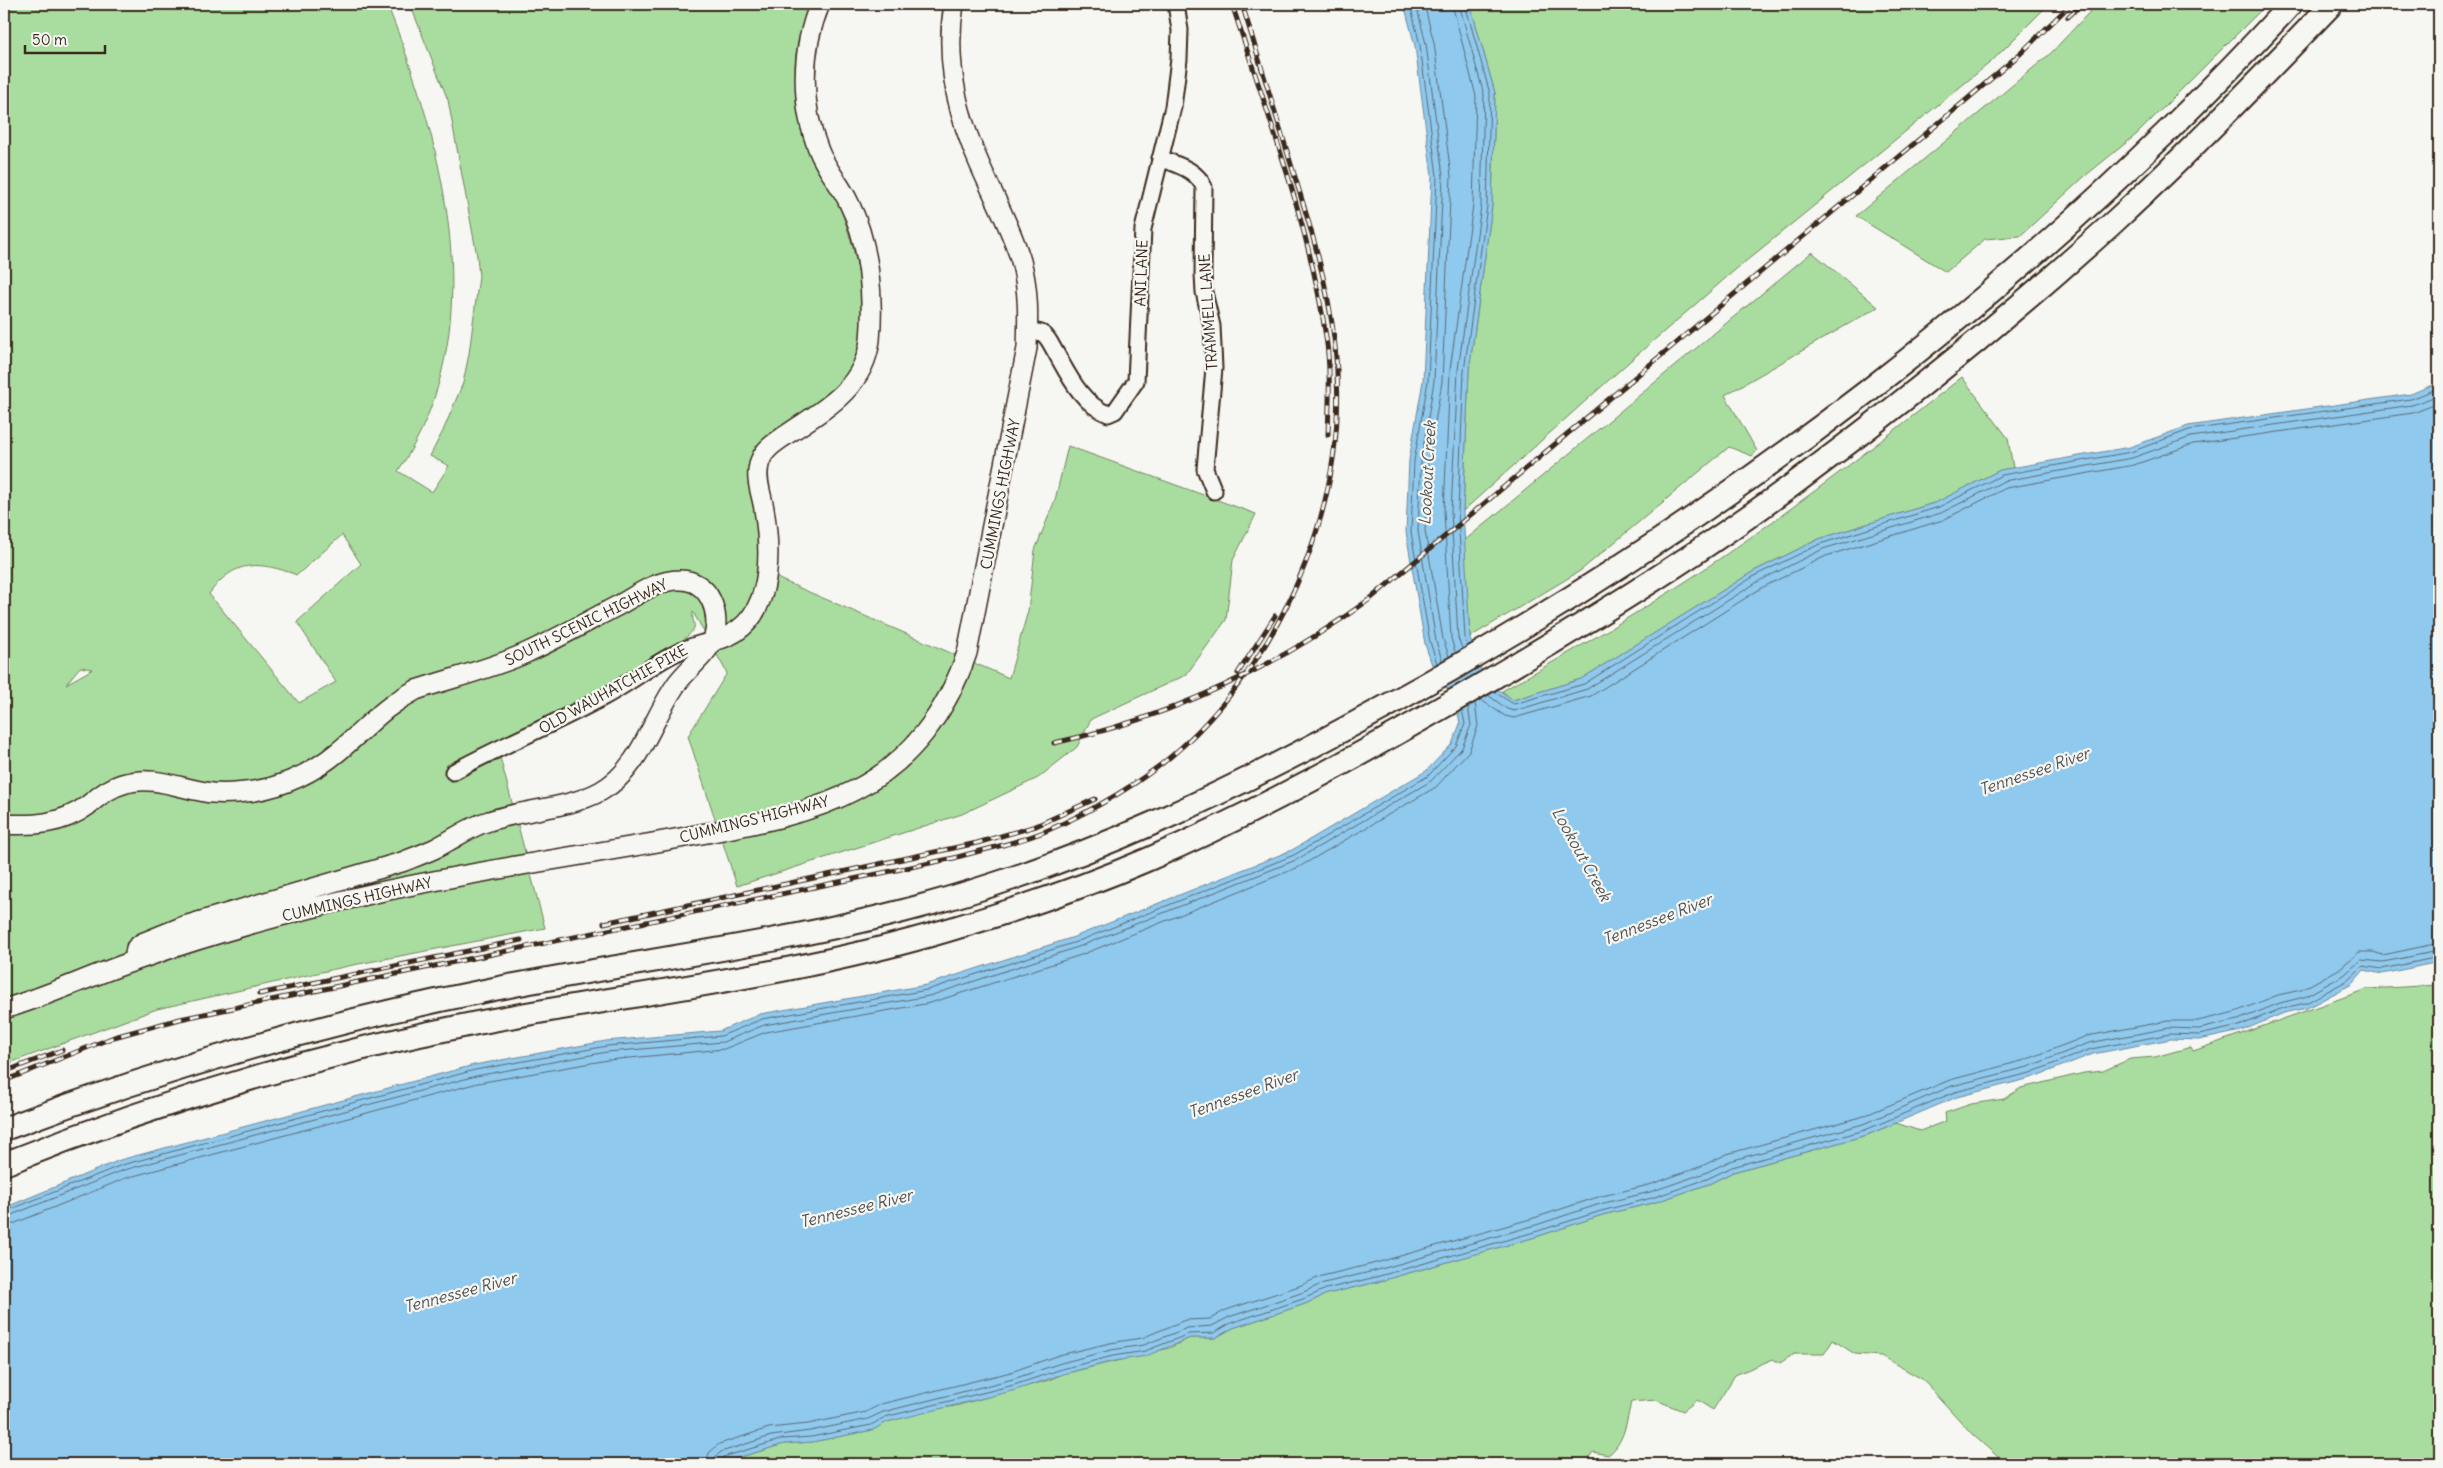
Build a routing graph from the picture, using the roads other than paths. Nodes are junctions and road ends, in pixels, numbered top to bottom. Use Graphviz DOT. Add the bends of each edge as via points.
graph roads {
  1 [pos="820,4"];
  2 [pos="954,4"];
  3 [pos="1176,4"];
  4 [pos="2291,4"];
  5 [pos="2332,4"];
  6 [pos="1160,158"];
  7 [pos="1028,331"];
  8 [pos="1214,491"];
  9 [pos="712,641"];
  10 [pos="453,772"];
  11 [pos="4,824"];
  12 [pos="134,961"];
  13 [pos="4,1009"];
  14 [pos="4,1129"];
  15 [pos="4,1164"];
  1 -- 9 [label="main road, OLD WAUHATCHIE PIKE" via="808,36 805,72 809,123 820,153 849,203 859,228 870,282 870,340 866,361 848,390 763,454 758,475 769,543 767,578 761,599 744,626 723,639"];
  2 -- 7 [label="main road, CUMMINGS HIGHWAY" via="951,42 956,94 972,146 1021,263"];
  3 -- 6 [label="street, ANI LANE" via="1180,30 1179,58"];
  4 -- 14 [label="highway" via="2130,167 2033,254 1855,400 1686,524 1585,590 1416,690 1294,757 1197,805 1090,850 996,884 922,906 831,929 502,987 382,1012 140,1080"];
  5 -- 15 [label="highway" via="2198,142 2115,221 1939,372 1790,488 1690,556 1519,662 1223,826 1049,898 858,955 475,1024 363,1049 156,1108"];
  6 -- 7 [label="street, ANI LANE" via="1143,229 1136,381 1115,412 1108,414 1090,404 1047,338 1041,332"];
  6 -- 8 [label="street, TRAMMELL LANE" via="1190,170 1200,177 1204,187 1203,274 1212,326 1214,368 1205,469"];
  7 -- 12 [label="main road, CUMMINGS HIGHWAY" via="1028,348 968,654 937,717 890,768 855,791 800,811 702,834 378,892 268,919"];
  9 -- 10 [label="street, OLD WAUHATCHIE PIKE" via="694,644 674,653 600,700"];
  9 -- 11 [label="main road, SOUTH SCENIC HIGHWAY" via="716,622 711,598 692,582 667,581 526,653 400,698 316,768 285,783 252,792 212,793 146,780 127,782 108,790 69,817 38,825"];
  9 -- 12 [label="main road" via="677,683 636,756 619,777 602,790 577,800 488,821 402,862 184,926 142,942 136,948"];
  12 -- 13 [label="main road, CUMMINGS HIGHWAY"];
}
